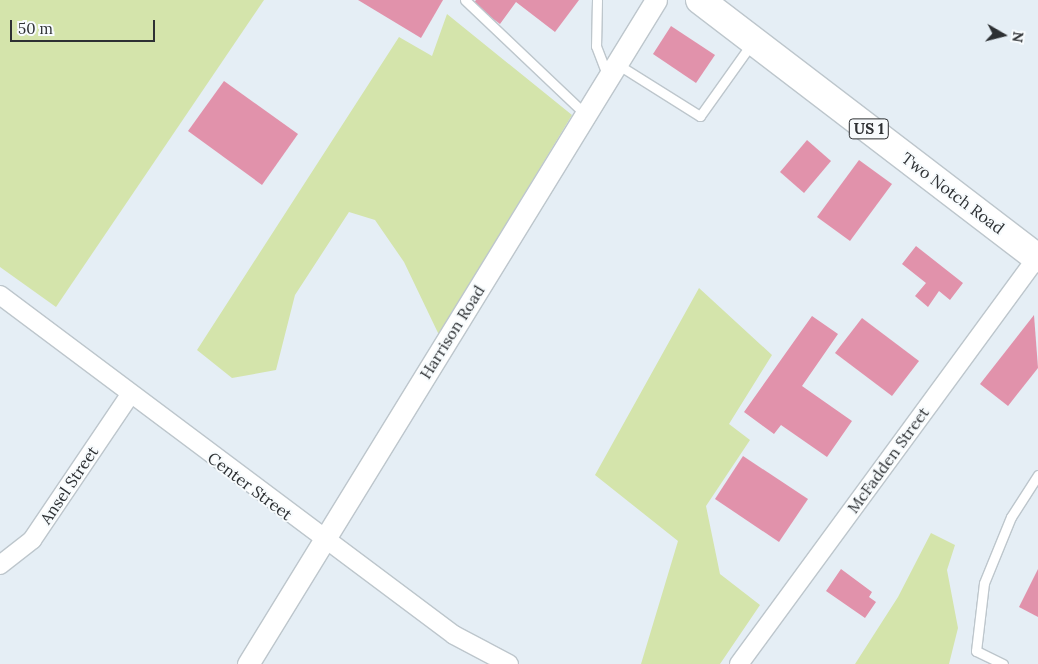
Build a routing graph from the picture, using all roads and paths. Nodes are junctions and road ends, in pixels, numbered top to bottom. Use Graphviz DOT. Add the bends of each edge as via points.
graph roads {
  1 [pos="465,0"];
  2 [pos="597,0"];
  3 [pos="656,0"];
  4 [pos="700,0"];
  5 [pos="753,40"];
  6 [pos="612,71"];
  7 [pos="586,115"];
  8 [pos="1038,257"];
  9 [pos="0,295"];
  10 [pos="129,396"];
  11 [pos="1038,475"];
  12 [pos="325,540"];
  13 [pos="0,565"];
  14 [pos="248,664"];
  15 [pos="509,664"];
  16 [pos="739,664"];
  17 [pos="1003,664"];
  1 -- 7 [label="lane"];
  2 -- 6 [label="lane" via="596,46"];
  3 -- 6 [label="street, Harrison Road"];
  4 -- 5 [label="main road, Two Notch Road / US 1"];
  5 -- 6 [label="lane" via="700,116"];
  5 -- 8 [label="main road, Two Notch Road / US 1"];
  6 -- 7 [label="street, Harrison Road"];
  7 -- 12 [label="street, Harrison Road"];
  8 -- 16 [label="street, McFadden Street"];
  9 -- 10 [label="street, Center Street"];
  10 -- 12 [label="street, Center Street"];
  10 -- 13 [label="street, Ansel Street" via="32,540"];
  11 -- 17 [label="lane" via="1011,517 984,583 976,651"];
  12 -- 14 [label="street, Harrison Road"];
  12 -- 15 [label="street, Center Street" via="454,635"];
}
